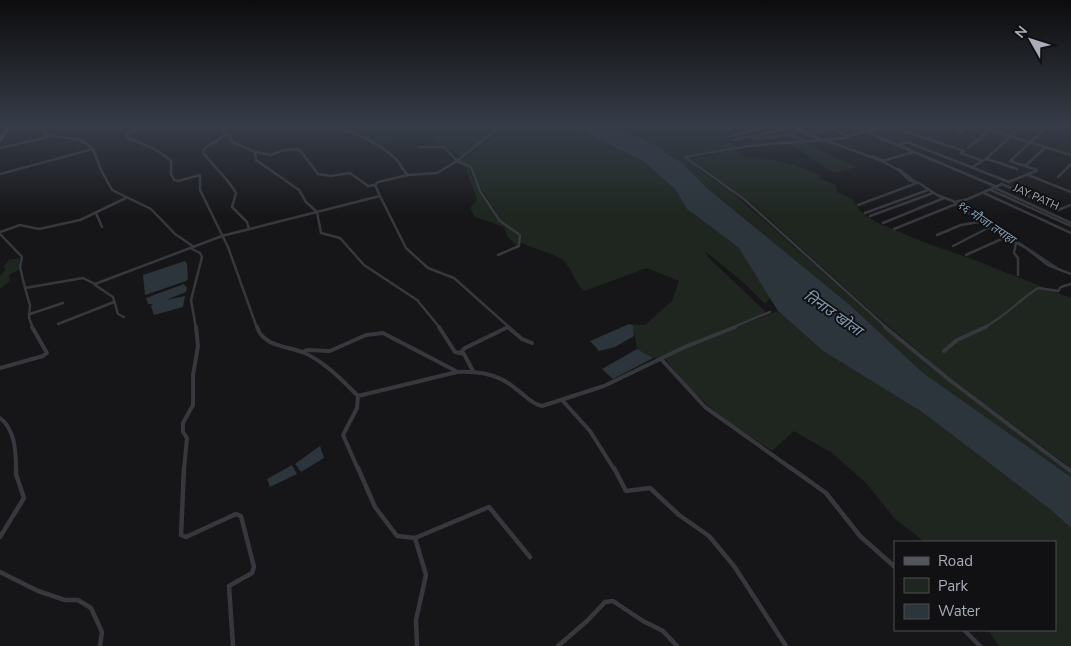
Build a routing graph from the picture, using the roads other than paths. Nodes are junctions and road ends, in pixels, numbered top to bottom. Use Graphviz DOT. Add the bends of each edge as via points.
graph roads {
  1 [pos="70,155"];
  2 [pos="96,155"];
  3 [pos="166,155"];
  4 [pos="206,155"];
  5 [pos="255,155"];
  6 [pos="304,155"];
  7 [pos="391,155"];
  8 [pos="452,155"];
  9 [pos="464,155"];
  10 [pos="695,155"];
  11 [pos="868,155"];
  12 [pos="901,155"];
  13 [pos="921,155"];
  14 [pos="941,155"];
  15 [pos="968,155"];
  16 [pos="990,155"];
  17 [pos="1016,155"];
  18 [pos="1037,155"];
  19 [pos="882,160"];
  20 [pos="985,160"];
  21 [pos="457,161"];
  22 [pos="1071,164"];
  23 [pos="1025,166"];
  24 [pos="972,167"];
  25 [pos="1017,169"];
  26 [pos="0,174"];
  27 [pos="1028,175"];
  28 [pos="408,176"];
  29 [pos="1058,177"];
  30 [pos="1009,182"];
  31 [pos="917,183"];
  32 [pos="1002,184"];
  33 [pos="375,185"];
  34 [pos="996,188"];
  35 [pos="928,189"];
  36 [pos="990,190"];
  37 [pos="1071,192"];
  38 [pos="933,193"];
  39 [pos="984,193"];
  40 [pos="380,196"];
  41 [pos="127,198"];
  42 [pos="944,198"];
  43 [pos="955,203"];
  44 [pos="858,205"];
  45 [pos="1071,205"];
  46 [pos="1065,208"];
  47 [pos="1071,210"];
  48 [pos="317,212"];
  49 [pos="96,213"];
  50 [pos="864,213"];
  51 [pos="870,216"];
  52 [pos="979,222"];
  53 [pos="883,223"];
  54 [pos="1071,223"];
  55 [pos="102,226"];
  56 [pos="1071,226"];
  57 [pos="989,228"];
  58 [pos="249,229"];
  59 [pos="894,229"];
  60 [pos="0,233"];
  61 [pos="1071,233"];
  62 [pos="937,235"];
  63 [pos="222,236"];
  64 [pos="1004,238"];
  65 [pos="1016,243"];
  66 [pos="953,246"];
  67 [pos="193,248"];
  68 [pos="966,255"];
  69 [pos="498,256"];
  70 [pos="1071,274"];
  71 [pos="1018,275"];
  72 [pos="95,284"];
  73 [pos="1071,284"];
  74 [pos="25,288"];
  75 [pos="114,302"];
  76 [pos="63,303"];
  77 [pos="770,312"];
  78 [pos="30,314"];
  79 [pos="124,317"];
  80 [pos="58,324"];
  81 [pos="508,327"];
  82 [pos="532,343"];
  83 [pos="944,351"];
  84 [pos="302,352"];
  85 [pos="460,353"];
  86 [pos="661,359"];
  87 [pos="0,368"];
  88 [pos="474,371"];
  89 [pos="457,372"];
  90 [pos="358,396"];
  91 [pos="561,400"];
  92 [pos="0,418"];
  93 [pos="1071,471"];
  94 [pos="0,537"];
  95 [pos="415,538"];
  96 [pos="530,557"];
  97 [pos="894,566"];
  98 [pos="0,572"];
  99 [pos="965,631"];
  100 [pos="100,646"];
  101 [pos="232,646"];
  102 [pos="417,646"];
  103 [pos="558,646"];
  104 [pos="677,646"];
  105 [pos="786,646"];
  106 [pos="980,646"];
  1 -- 26 [label="street"];
  2 -- 41 [label="street" via="112,190"];
  3 -- 63 [label="street" via="172,162 174,180 200,175 200,190"];
  4 -- 58 [label="street" via="236,193 232,208 247,222"];
  5 -- 48 [label="street" via="256,160 299,190"];
  6 -- 33 [label="street" via="318,174 331,176 350,172 368,186"];
  7 -- 28 [label="street"];
  8 -- 21 [label="street"];
  9 -- 21 [label="street"];
  10 -- 93 [label="street" via="685,157 744,199 888,329 951,381"];
  11 -- 19 [label="street"];
  12 -- 19 [label="street"];
  13 -- 34 [label="street, JAY PATH"];
  14 -- 24 [label="street"];
  15 -- 20 [label="street"];
  16 -- 20 [label="street"];
  17 -- 23 [label="street" via="1010,161"];
  18 -- 23 [label="street"];
  19 -- 31 [label="street"];
  20 -- 24 [label="street"];
  20 -- 25 [label="street"];
  21 -- 28 [label="street" via="437,173"];
  21 -- 69 [label="street" via="471,167 480,191 500,221 520,235 519,246"];
  22 -- 29 [label="street"];
  23 -- 27 [label="street" via="1037,170"];
  24 -- 30 [label="street"];
  27 -- 30 [label="street"];
  27 -- 37 [label="street"];
  28 -- 33 [label="street"];
  30 -- 32 [label="street"];
  31 -- 35 [label="street"];
  31 -- 44 [label="street"];
  32 -- 34 [label="street"];
  32 -- 46 [label="street" via="1056,209"];
  33 -- 40 [label="street"];
  34 -- 36 [label="street"];
  34 -- 54 [label="street, JAY PATH"];
  35 -- 38 [label="street"];
  35 -- 50 [label="street"];
  36 -- 39 [label="street"];
  36 -- 56 [label="street"];
  38 -- 42 [label="street"];
  38 -- 51 [label="street"];
  39 -- 43 [label="street"];
  39 -- 61 [label="street"];
  40 -- 48 [label="street"];
  40 -- 81 [label="street" via="406,248 428,268 454,278"];
  41 -- 49 [label="street"];
  41 -- 67 [label="street" via="151,209"];
  42 -- 43 [label="street"];
  42 -- 53 [label="street"];
  43 -- 52 [label="street"];
  43 -- 59 [label="street"];
  45 -- 46 [label="street"];
  46 -- 47 [label="street"];
  48 -- 58 [label="street"];
  48 -- 85 [label="street" via="321,233 340,238 364,265 417,300 455,352"];
  49 -- 55 [label="street"];
  49 -- 60 [label="street" via="39,229 22,225"];
  52 -- 57 [label="street"];
  52 -- 62 [label="street"];
  57 -- 64 [label="street"];
  57 -- 66 [label="street"];
  58 -- 63 [label="street"];
  60 -- 74 [label="street" via="22,257 20,267"];
  63 -- 67 [label="street"];
  63 -- 84 [label="street" via="249,301 258,334 274,344"];
  64 -- 65 [label="street"];
  64 -- 68 [label="street"];
  65 -- 70 [label="street" via="1055,269"];
  65 -- 71 [label="street" via="1014,253 1018,258"];
  67 -- 72 [label="street"];
  67 -- 101 [label="street" via="202,257 191,300 198,346 193,404 183,423 187,438 181,535 186,537 236,514 241,516 254,567 252,573 229,586"];
  72 -- 74 [label="street" via="83,278"];
  72 -- 75 [label="street" via="111,294"];
  73 -- 83 [label="street" via="1058,292 1038,288 1019,300 1010,311 956,340"];
  74 -- 78 [label="street"];
  75 -- 79 [label="street" via="118,314"];
  75 -- 80 [label="street"];
  76 -- 78 [label="street"];
  77 -- 86 [label="street"];
  78 -- 87 [label="street" via="35,333 47,353"];
  81 -- 82 [label="street"];
  81 -- 85 [label="street"];
  84 -- 89 [label="street" via="330,351 366,335 383,333"];
  84 -- 90 [label="street"];
  85 -- 88 [label="street" via="464,354"];
  86 -- 91 [label="street" via="604,386"];
  86 -- 97 [label="street" via="705,407 826,493 860,536"];
  88 -- 89 [label="street"];
  88 -- 91 [label="street" via="492,374 538,406"];
  89 -- 90 [label="street"];
  90 -- 95 [label="street" via="359,406 343,435 374,507 397,536"];
  91 -- 105 [label="street" via="591,432 626,492 650,488 679,515 709,536 734,566"];
  92 -- 94 [label="street" via="7,423 16,450 16,474 24,498"];
  95 -- 96 [label="street" via="489,507"];
  95 -- 102 [label="street" via="426,575 416,620"];
  98 -- 100 [label="street" via="38,591 65,600 78,600 91,608 102,632"];
  99 -- 106 [label="street"];
  103 -- 104 [label="street" via="606,602 613,601 663,631"];
}
